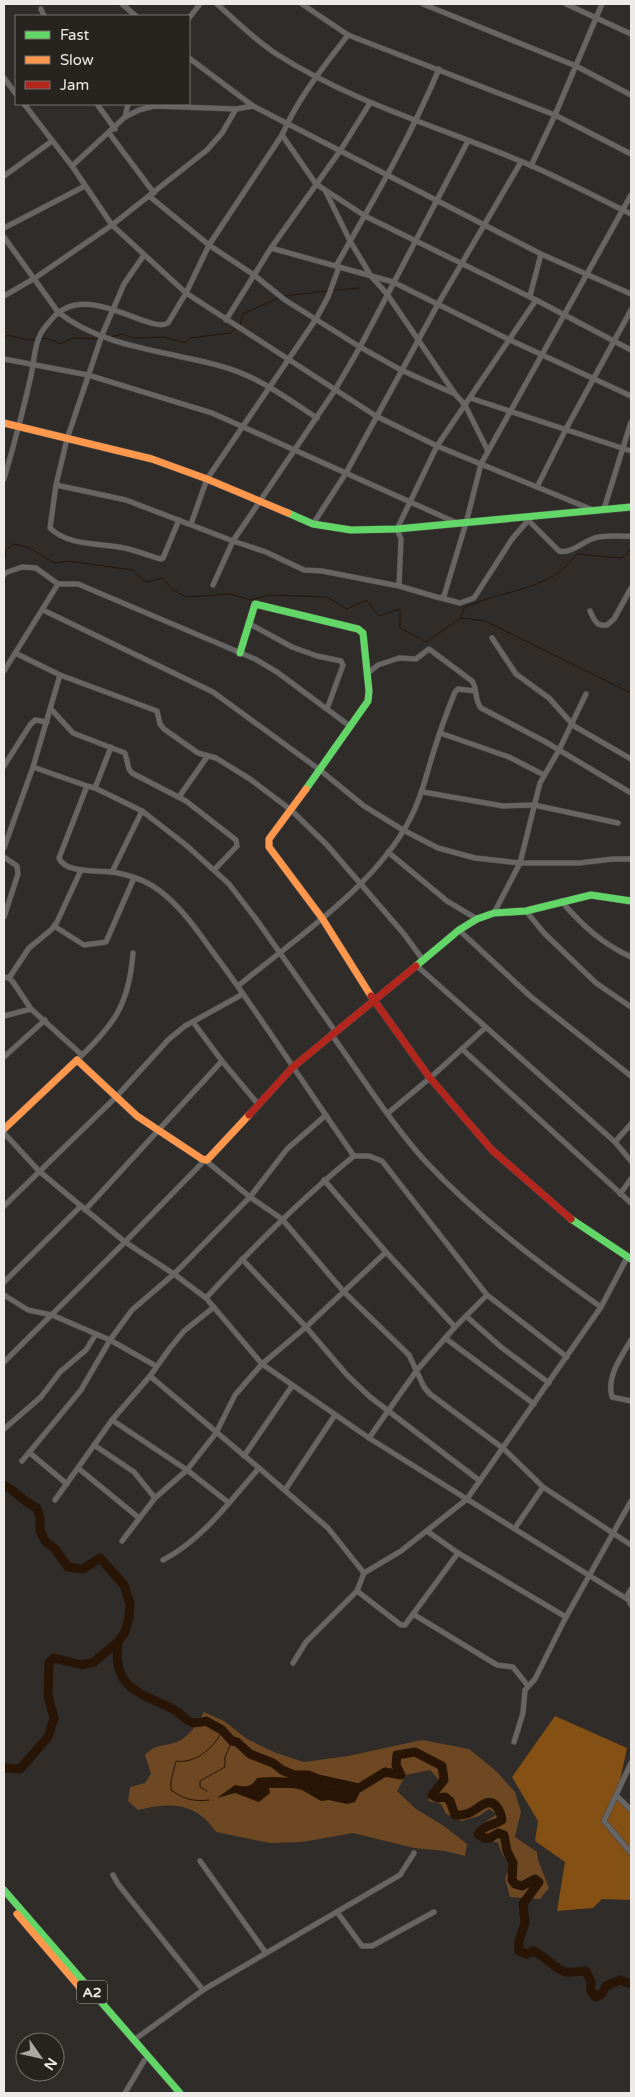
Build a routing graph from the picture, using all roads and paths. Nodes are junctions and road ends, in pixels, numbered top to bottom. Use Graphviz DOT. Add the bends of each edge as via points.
graph roads {
  1 [pos="122,4"];
  2 [pos="200,4"];
  3 [pos="218,4"];
  4 [pos="302,4"];
  5 [pos="423,4"];
  6 [pos="566,4"];
  7 [pos="602,4"];
  8 [pos="41,8"];
  9 [pos="44,15"];
  10 [pos="135,15"];
  11 [pos="190,17"];
  12 [pos="596,17"];
  13 [pos="348,34"];
  14 [pos="631,34"];
  15 [pos="190,59"];
  16 [pos="576,66"];
  17 [pos="439,70"];
  18 [pos="316,77"];
  19 [pos="4,78"];
  20 [pos="15,93"];
  21 [pos="631,95"];
  22 [pos="370,103"];
  23 [pos="25,105"];
  24 [pos="98,105"];
  25 [pos="128,105"];
  26 [pos="253,106"];
  27 [pos="236,109"];
  28 [pos="555,115"];
  29 [pos="126,117"];
  30 [pos="417,120"];
  31 [pos="287,123"];
  32 [pos="115,129"];
  33 [pos="109,134"];
  34 [pos="282,135"];
  35 [pos="52,140"];
  36 [pos="468,141"];
  37 [pos="340,151"];
  38 [pos="631,152"];
  39 [pos="521,162"];
  40 [pos="72,166"];
  41 [pos="531,166"];
  42 [pos="4,167"];
  43 [pos="6,174"];
  44 [pos="388,176"];
  45 [pos="316,184"];
  46 [pos="85,186"];
  47 [pos="325,190"];
  48 [pos="151,195"];
  49 [pos="631,196"];
  50 [pos="437,201"];
  51 [pos="622,210"];
  52 [pos="631,214"];
  53 [pos="365,216"];
  54 [pos="112,225"];
  55 [pos="486,225"];
  56 [pos="4,228"];
  57 [pos="4,237"];
  58 [pos="350,241"];
  59 [pos="416,241"];
  60 [pos="210,244"];
  61 [pos="271,248"];
  62 [pos="540,254"];
  63 [pos="144,255"];
  64 [pos="463,264"];
  65 [pos="338,266"];
  66 [pos="586,274"];
  67 [pos="254,275"];
  68 [pos="371,276"];
  69 [pos="35,278"];
  70 [pos="393,282"];
  71 [pos="186,293"];
  72 [pos="387,294"];
  73 [pos="631,294"];
  74 [pos="4,296"];
  75 [pos="530,296"];
  76 [pos="536,300"];
  77 [pos="438,304"];
  78 [pos="113,310"];
  79 [pos="631,310"];
  80 [pos="58,312"];
  81 [pos="564,315"];
  82 [pos="316,319"];
  83 [pos="226,320"];
  84 [pos="102,335"];
  85 [pos="418,340"];
  86 [pos="510,340"];
  87 [pos="614,342"];
  88 [pos="360,348"];
  89 [pos="631,350"];
  90 [pos="542,355"];
  91 [pos="4,359"];
  92 [pos="288,360"];
  93 [pos="34,365"];
  94 [pos="401,370"];
  95 [pos="88,375"];
  96 [pos="593,380"];
  97 [pos="270,387"];
  98 [pos="335,390"];
  99 [pos="455,394"];
  100 [pos="631,396"];
  101 [pos="470,398"];
  102 [pos="465,405"];
  103 [pos="510,411"];
  104 [pos="376,416"];
  105 [pos="317,418"];
  106 [pos="631,422"];
  107 [pos="4,423"];
  108 [pos="242,427"];
  109 [pos="18,428"];
  110 [pos="566,429"];
  111 [pos="67,439"];
  112 [pos="437,446"];
  113 [pos="623,448"];
  114 [pos="295,450"];
  115 [pos="488,450"];
  116 [pos="631,451"];
  117 [pos="480,464"];
  118 [pos="346,473"];
  119 [pos="4,479"];
  120 [pos="207,479"];
  121 [pos="56,485"];
  122 [pos="537,487"];
  123 [pos="259,502"];
  124 [pos="409,502"];
  125 [pos="631,507"];
  126 [pos="604,509"];
  127 [pos="593,510"];
  128 [pos="530,518"];
  129 [pos="179,520"];
  130 [pos="458,523"];
  131 [pos="466,523"];
  132 [pos="191,524"];
  133 [pos="313,524"];
  134 [pos="397,529"];
  135 [pos="631,536"];
  136 [pos="233,541"];
  137 [pos="4,576"];
  138 [pos="58,584"];
  139 [pos="212,585"];
  140 [pos="399,586"];
  141 [pos="631,588"];
  142 [pos="440,598"];
  143 [pos="43,610"];
  144 [pos="590,611"];
  145 [pos="248,623"];
  146 [pos="492,638"];
  147 [pos="15,652"];
  148 [pos="240,653"];
  149 [pos="4,671"];
  150 [pos="368,673"];
  151 [pos="60,676"];
  152 [pos="475,691"];
  153 [pos="586,694"];
  154 [pos="51,709"];
  155 [pos="327,709"];
  156 [pos="47,722"];
  157 [pos="571,724"];
  158 [pos="351,727"];
  159 [pos="440,733"];
  160 [pos="111,747"];
  161 [pos="559,750"];
  162 [pos="207,757"];
  163 [pos="631,759"];
  164 [pos="4,766"];
  165 [pos="33,767"];
  166 [pos="320,770"];
  167 [pos="544,775"];
  168 [pos="87,786"];
  169 [pos="95,788"];
  170 [pos="423,792"];
  171 [pos="631,793"];
  172 [pos="179,797"];
  173 [pos="534,805"];
  174 [pos="291,810"];
  175 [pos="142,811"];
  176 [pos="618,823"];
  177 [pos="403,830"];
  178 [pos="4,848"];
  179 [pos="388,852"];
  180 [pos="4,857"];
  181 [pos="631,859"];
  182 [pos="520,862"];
  183 [pos="81,870"];
  184 [pos="214,870"];
  185 [pos="112,872"];
  186 [pos="134,878"];
  187 [pos="360,883"];
  188 [pos="561,901"];
  189 [pos="631,902"];
  190 [pos="526,911"];
  191 [pos="494,913"];
  192 [pos="4,917"];
  193 [pos="322,918"];
  194 [pos="477,919"];
  195 [pos="54,926"];
  196 [pos="459,930"];
  197 [pos="279,952"];
  198 [pos="133,953"];
  199 [pos="631,957"];
  200 [pos="423,960"];
  201 [pos="416,965"];
  202 [pos="6,978"];
  203 [pos="238,986"];
  204 [pos="243,994"];
  205 [pos="374,1001"];
  206 [pos="631,1007"];
  207 [pos="32,1009"];
  208 [pos="4,1016"];
  209 [pos="45,1020"];
  210 [pos="193,1022"];
  211 [pos="485,1028"];
  212 [pos="333,1033"];
  213 [pos="462,1049"];
  214 [pos="4,1057"];
  215 [pos="80,1057"];
  216 [pos="222,1062"];
  217 [pos="293,1068"];
  218 [pos="631,1076"];
  219 [pos="430,1078"];
  220 [pos="117,1096"];
  221 [pos="258,1104"];
  222 [pos="388,1113"];
  223 [pos="326,1115"];
  224 [pos="631,1124"];
  225 [pos="4,1129"];
  226 [pos="158,1131"];
  227 [pos="4,1133"];
  228 [pos="615,1142"];
  229 [pos="354,1156"];
  230 [pos="205,1160"];
  231 [pos="631,1161"];
  232 [pos="39,1170"];
  233 [pos="631,1179"];
  234 [pos="324,1180"];
  235 [pos="620,1194"];
  236 [pos="250,1197"];
  237 [pos="631,1203"];
  238 [pos="4,1206"];
  239 [pos="83,1208"];
  240 [pos="282,1219"];
  241 [pos="126,1242"];
  242 [pos="386,1252"];
  243 [pos="630,1258"];
  244 [pos="242,1259"];
  245 [pos="174,1274"];
  246 [pos="4,1282"];
  247 [pos="344,1292"];
  248 [pos="486,1295"];
  249 [pos="4,1296"];
  250 [pos="206,1298"];
  251 [pos="214,1307"];
  252 [pos="601,1308"];
  253 [pos="52,1315"];
  254 [pos="466,1316"];
  255 [pos="306,1327"];
  256 [pos="454,1327"];
  257 [pos="96,1334"];
  258 [pos="445,1338"];
  259 [pos="110,1340"];
  260 [pos="631,1340"];
  261 [pos="567,1357"];
  262 [pos="4,1362"];
  263 [pos="262,1364"];
  264 [pos="156,1366"];
  265 [pos="417,1370"];
  266 [pos="150,1376"];
  267 [pos="549,1383"];
  268 [pos="292,1386"];
  269 [pos="631,1401"];
  270 [pos="534,1404"];
  271 [pos="388,1411"];
  272 [pos="334,1415"];
  273 [pos="112,1420"];
  274 [pos="4,1429"];
  275 [pos="216,1433"];
  276 [pos="370,1438"];
  277 [pos="94,1445"];
  278 [pos="504,1449"];
  279 [pos="30,1453"];
  280 [pos="244,1456"];
  281 [pos="22,1461"];
  282 [pos="78,1468"];
  283 [pos="260,1468"];
  284 [pos="187,1470"];
  285 [pos="480,1481"];
  286 [pos="67,1484"];
  287 [pos="543,1487"];
  288 [pos="285,1490"];
  289 [pos="155,1498"];
  290 [pos="467,1499"];
  291 [pos="56,1500"];
  292 [pos="631,1501"];
  293 [pos="229,1503"];
  294 [pos="139,1518"];
  295 [pos="515,1528"];
  296 [pos="427,1531"];
  297 [pos="613,1533"];
  298 [pos="122,1541"];
  299 [pos="631,1545"];
  300 [pos="458,1553"];
  301 [pos="163,1560"];
  302 [pos="364,1573"];
  303 [pos="589,1574"];
  304 [pos="631,1589"];
  305 [pos="357,1591"];
  306 [pos="627,1599"];
  307 [pos="631,1605"];
  308 [pos="413,1614"];
  309 [pos="566,1617"];
  310 [pos="293,1663"];
  311 [pos="528,1686"];
  312 [pos="514,1742"];
  313 [pos="631,1763"];
  314 [pos="618,1796"];
  315 [pos="631,1810"];
  316 [pos="414,1852"];
  317 [pos="631,1853"];
  318 [pos="200,1861"];
  319 [pos="113,1875"];
  320 [pos="5,1895"];
  321 [pos="337,1912"];
  322 [pos="434,1912"];
  323 [pos="266,1953"];
  324 [pos="203,1990"];
  325 [pos="134,2040"];
  326 [pos="144,2061"];
  327 [pos="125,2093"];
  328 [pos="172,2093"];
  329 [pos="180,2093"];
  1 -- 10 [label="street"];
  2 -- 11 [label="street"];
  3 -- 18 [label="street" via="270,50"];
  4 -- 13 [label="street"];
  5 -- 16 [label="street"];
  6 -- 12 [label="street"];
  7 -- 12 [label="street"];
  8 -- 9 [label="street"];
  12 -- 14 [label="street"];
  12 -- 16 [label="street"];
  13 -- 17 [label="street"];
  13 -- 18 [label="street"];
  15 -- 26 [label="street"];
  16 -- 21 [label="street"];
  16 -- 28 [label="street"];
  17 -- 28 [label="street"];
  17 -- 30 [label="street"];
  18 -- 22 [label="street"];
  18 -- 31 [label="street"];
  19 -- 20 [label="street"];
  22 -- 30 [label="street"];
  22 -- 37 [label="street"];
  23 -- 35 [label="street"];
  24 -- 32 [label="street"];
  25 -- 29 [label="street"];
  26 -- 27 [label="street"];
  26 -- 31 [label="street"];
  27 -- 29 [label="street" via="154,106"];
  27 -- 48 [label="street" via="207,150"];
  28 -- 38 [label="street"];
  28 -- 41 [label="street"];
  29 -- 32 [label="street"];
  30 -- 36 [label="street"];
  30 -- 44 [label="street"];
  31 -- 34 [label="street"];
  31 -- 37 [label="street"];
  32 -- 33 [label="street"];
  33 -- 40 [label="street"];
  33 -- 48 [label="street"];
  34 -- 45 [label="street"];
  34 -- 60 [label="street"];
  35 -- 40 [label="street"];
  35 -- 43 [label="street"];
  36 -- 39 [label="street"];
  36 -- 50 [label="street"];
  37 -- 44 [label="street"];
  37 -- 45 [label="street"];
  39 -- 41 [label="street"];
  39 -- 55 [label="street"];
  40 -- 46 [label="street"];
  41 -- 51 [label="street"];
  42 -- 43 [label="street"];
  44 -- 50 [label="street"];
  44 -- 53 [label="street"];
  45 -- 47 [label="street"];
  45 -- 61 [label="street"];
  46 -- 54 [label="street"];
  46 -- 56 [label="street"];
  47 -- 53 [label="street"];
  47 -- 58 [label="street"];
  48 -- 54 [label="street"];
  48 -- 60 [label="street"];
  49 -- 51 [label="street"];
  50 -- 55 [label="street"];
  50 -- 59 [label="street"];
  51 -- 52 [label="street"];
  51 -- 66 [label="street"];
  53 -- 58 [label="street"];
  53 -- 59 [label="street"];
  54 -- 63 [label="street"];
  54 -- 69 [label="street"];
  55 -- 62 [label="street"];
  55 -- 64 [label="street"];
  57 -- 69 [label="street"];
  58 -- 65 [label="street"];
  58 -- 68 [label="street"];
  59 -- 64 [label="street"];
  59 -- 70 [label="street"];
  60 -- 67 [label="street"];
  60 -- 71 [label="street"];
  61 -- 65 [label="street"];
  61 -- 67 [label="street"];
  62 -- 66 [label="street"];
  62 -- 75 [label="street"];
  63 -- 71 [label="street"];
  63 -- 78 [label="street" via="124,284"];
  64 -- 75 [label="street"];
  64 -- 77 [label="street"];
  65 -- 68 [label="street"];
  65 -- 82 [label="street" via="328,297"];
  66 -- 73 [label="street"];
  66 -- 81 [label="street"];
  67 -- 82 [label="street"];
  67 -- 83 [label="street"];
  68 -- 70 [label="street"];
  68 -- 72 [label="street"];
  69 -- 74 [label="street"];
  69 -- 80 [label="street"];
  70 -- 72 [label="street"];
  70 -- 77 [label="street"];
  71 -- 78 [label="street" via="164,325"];
  71 -- 83 [label="street"];
  72 -- 85 [label="street"];
  72 -- 88 [label="street"];
  75 -- 76 [label="street"];
  76 -- 81 [label="street"];
  76 -- 86 [label="street"];
  77 -- 85 [label="street"];
  77 -- 86 [label="street"];
  78 -- 80 [label="street" via="90,304"];
  78 -- 84 [label="street"];
  79 -- 87 [label="street"];
  80 -- 84 [label="street" via="74,324"];
  80 -- 93 [label="street" via="40,335"];
  81 -- 87 [label="street"];
  81 -- 90 [label="street"];
  82 -- 88 [label="street"];
  82 -- 92 [label="street"];
  83 -- 92 [label="street"];
  84 -- 95 [label="street"];
  84 -- 97 [label="street" via="228,368"];
  85 -- 94 [label="street"];
  85 -- 99 [label="street"];
  86 -- 90 [label="street"];
  86 -- 101 [label="street"];
  87 -- 89 [label="street"];
  87 -- 96 [label="street"];
  88 -- 94 [label="street"];
  88 -- 98 [label="street"];
  90 -- 96 [label="street"];
  90 -- 103 [label="street"];
  91 -- 93 [label="street"];
  92 -- 97 [label="street"];
  92 -- 98 [label="street"];
  93 -- 95 [label="street"];
  93 -- 109 [label="street"];
  94 -- 99 [label="street"];
  94 -- 104 [label="street"];
  95 -- 108 [label="street" via="212,413"];
  95 -- 111 [label="street"];
  96 -- 100 [label="street"];
  96 -- 110 [label="street"];
  97 -- 105 [label="street"];
  97 -- 108 [label="street"];
  98 -- 104 [label="street"];
  98 -- 105 [label="street"];
  99 -- 102 [label="street"];
  101 -- 102 [label="street"];
  101 -- 103 [label="street"];
  102 -- 112 [label="street"];
  102 -- 115 [label="street"];
  103 -- 110 [label="street"];
  103 -- 115 [label="street"];
  104 -- 112 [label="street"];
  104 -- 118 [label="street"];
  105 -- 114 [label="street"];
  106 -- 113 [label="street"];
  107 -- 109 [label="main road"];
  108 -- 114 [label="street"];
  108 -- 120 [label="street"];
  109 -- 111 [label="main road"];
  109 -- 119 [label="street"];
  110 -- 113 [label="street"];
  110 -- 122 [label="street"];
  111 -- 120 [label="main road" via="125,451"];
  111 -- 121 [label="street"];
  112 -- 117 [label="street"];
  112 -- 124 [label="street"];
  113 -- 116 [label="street"];
  113 -- 126 [label="street"];
  114 -- 118 [label="street"];
  114 -- 123 [label="street"];
  115 -- 117 [label="street"];
  117 -- 122 [label="street"];
  117 -- 131 [label="street"];
  118 -- 124 [label="street"];
  118 -- 133 [label="street"];
  120 -- 123 [label="main road"];
  120 -- 132 [label="street"];
  121 -- 129 [label="street" via="126,500"];
  121 -- 129 [label="street" via="50,528 74,541 125,548 161,559"];
  122 -- 127 [label="street"];
  123 -- 133 [label="main road"];
  123 -- 136 [label="street"];
  124 -- 130 [label="street"];
  124 -- 134 [label="street"];
  125 -- 126 [label="main road"];
  126 -- 127 [label="main road"];
  127 -- 128 [label="main road"];
  128 -- 131 [label="main road"];
  128 -- 135 [label="street" via="562,552 596,537"];
  128 -- 142 [label="street" via="512,539 474,598 460,603"];
  129 -- 132 [label="street"];
  130 -- 131 [label="main road"];
  130 -- 134 [label="main road"];
  131 -- 142 [label="street" via="446,593"];
  132 -- 136 [label="street"];
  133 -- 134 [label="main road" via="351,530"];
  134 -- 140 [label="street" via="402,539"];
  136 -- 139 [label="street"];
  136 -- 140 [label="street" via="304,570"];
  137 -- 138 [label="street" via="22,567 36,568"];
  138 -- 143 [label="street"];
  138 -- 148 [label="street" via="78,584"];
  140 -- 142 [label="street"];
  141 -- 144 [label="street" via="614,619 607,625 600,626 595,622"];
  143 -- 147 [label="street"];
  143 -- 166 [label="street" via="213,692"];
  145 -- 148 [label="main road"];
  145 -- 150 [label="main road" via="255,604 358,629 363,633"];
  145 -- 155 [label="street" via="292,647 341,661"];
  146 -- 157 [label="street" via="516,674 549,698"];
  147 -- 149 [label="street"];
  147 -- 151 [label="street"];
  148 -- 155 [label="street" via="277,672"];
  150 -- 152 [label="street" via="378,665 399,658 416,658 429,649 472,681"];
  150 -- 158 [label="main road" via="368,700"];
  151 -- 154 [label="street"];
  151 -- 162 [label="street" via="157,711 164,730"];
  152 -- 159 [label="street" via="456,690"];
  152 -- 161 [label="street" via="481,708"];
  153 -- 157 [label="street"];
  154 -- 156 [label="street"];
  154 -- 160 [label="street" via="73,733"];
  155 -- 158 [label="street"];
  156 -- 164 [label="street" via="35,720 30,725"];
  156 -- 165 [label="street"];
  157 -- 161 [label="street"];
  157 -- 163 [label="street"];
  158 -- 166 [label="main road"];
  159 -- 167 [label="street" via="510,758"];
  159 -- 170 [label="street"];
  160 -- 169 [label="street"];
  160 -- 172 [label="street" via="125,753 132,773"];
  161 -- 167 [label="street"];
  161 -- 171 [label="street"];
  162 -- 172 [label="street"];
  162 -- 174 [label="street" via="216,758 250,778"];
  165 -- 168 [label="street"];
  165 -- 178 [label="street"];
  166 -- 174 [label="main road"];
  166 -- 177 [label="street" via="364,806"];
  167 -- 173 [label="street"];
  168 -- 169 [label="street"];
  168 -- 183 [label="street" via="59,858 68,867"];
  169 -- 175 [label="street"];
  170 -- 173 [label="street" via="504,806"];
  170 -- 177 [label="street"];
  172 -- 184 [label="street" via="236,840 237,846"];
  173 -- 176 [label="street"];
  173 -- 182 [label="street"];
  174 -- 187 [label="street"];
  174 -- 193 [label="main road" via="268,842"];
  175 -- 184 [label="street"];
  175 -- 185 [label="street"];
  177 -- 179 [label="street"];
  177 -- 182 [label="street" via="456,854"];
  179 -- 187 [label="street"];
  179 -- 194 [label="street" via="447,901"];
  180 -- 192 [label="street" via="17,866 18,874"];
  181 -- 182 [label="street" via="579,863"];
  182 -- 191 [label="street"];
  183 -- 185 [label="street"];
  183 -- 195 [label="street"];
  184 -- 197 [label="street" via="229,884"];
  185 -- 186 [label="street"];
  186 -- 195 [label="street" via="106,942 84,945"];
  186 -- 203 [label="street" via="159,890 185,915"];
  187 -- 193 [label="street"];
  187 -- 200 [label="street"];
  188 -- 189 [label="main road" via="591,895"];
  188 -- 190 [label="main road"];
  188 -- 199 [label="street" via="608,946"];
  190 -- 191 [label="main road"];
  190 -- 206 [label="street" via="596,983"];
  191 -- 194 [label="main road"];
  193 -- 197 [label="street"];
  193 -- 205 [label="main road"];
  194 -- 196 [label="main road"];
  195 -- 202 [label="street" via="29,948"];
  196 -- 200 [label="main road"];
  196 -- 218 [label="street" via="530,996"];
  197 -- 203 [label="street"];
  197 -- 212 [label="street"];
  198 -- 215 [label="street" via="131,977 121,1008 106,1030"];
  200 -- 201 [label="main road"];
  201 -- 205 [label="main road"];
  201 -- 211 [label="street"];
  202 -- 207 [label="street"];
  203 -- 204 [label="street"];
  204 -- 210 [label="street"];
  204 -- 217 [label="street"];
  205 -- 212 [label="main road"];
  205 -- 219 [label="main road"];
  207 -- 208 [label="street"];
  207 -- 209 [label="street"];
  209 -- 214 [label="street"];
  209 -- 215 [label="street"];
  210 -- 216 [label="street"];
  210 -- 220 [label="street" via="169,1039"];
  211 -- 213 [label="street"];
  211 -- 228 [label="street"];
  212 -- 217 [label="main road"];
  212 -- 222 [label="street"];
  213 -- 219 [label="street"];
  213 -- 235 [label="street"];
  215 -- 220 [label="main road"];
  215 -- 225 [label="main road"];
  216 -- 221 [label="street"];
  216 -- 226 [label="street"];
  217 -- 221 [label="main road"];
  217 -- 223 [label="street"];
  219 -- 222 [label="street"];
  219 -- 243 [label="main road" via="492,1150 565,1215"];
  220 -- 226 [label="main road"];
  220 -- 232 [label="street"];
  221 -- 230 [label="main road"];
  222 -- 252 [label="street" via="426,1162 479,1211 546,1268"];
  223 -- 229 [label="street"];
  223 -- 236 [label="street" via="287,1149"];
  224 -- 228 [label="street"];
  226 -- 230 [label="main road"];
  226 -- 239 [label="street"];
  227 -- 232 [label="street"];
  228 -- 231 [label="street"];
  229 -- 234 [label="street"];
  229 -- 248 [label="street" via="369,1156 382,1161"];
  230 -- 236 [label="street"];
  230 -- 241 [label="street"];
  232 -- 238 [label="street"];
  232 -- 239 [label="street"];
  233 -- 235 [label="street"];
  234 -- 240 [label="street"];
  234 -- 242 [label="street"];
  235 -- 237 [label="street"];
  236 -- 240 [label="street"];
  236 -- 245 [label="street"];
  239 -- 241 [label="street"];
  239 -- 246 [label="street"];
  240 -- 244 [label="street"];
  240 -- 247 [label="street"];
  241 -- 245 [label="street"];
  241 -- 253 [label="street"];
  242 -- 247 [label="street"];
  242 -- 256 [label="street"];
  243 -- 252 [label="street"];
  244 -- 250 [label="street"];
  244 -- 255 [label="street"];
  245 -- 250 [label="street"];
  245 -- 259 [label="street" via="132,1310"];
  247 -- 255 [label="street"];
  247 -- 265 [label="street" via="409,1355"];
  248 -- 254 [label="street"];
  248 -- 261 [label="street"];
  249 -- 253 [label="street" via="28,1310"];
  250 -- 251 [label="street"];
  251 -- 263 [label="street"];
  251 -- 264 [label="street" via="184,1331"];
  252 -- 261 [label="street"];
  253 -- 257 [label="street"];
  253 -- 262 [label="street"];
  254 -- 256 [label="street"];
  254 -- 267 [label="street"];
  255 -- 263 [label="street"];
  255 -- 271 [label="street" via="347,1375"];
  256 -- 258 [label="street"];
  257 -- 259 [label="street"];
  257 -- 274 [label="street" via="86,1350 60,1372 41,1397"];
  258 -- 265 [label="street"];
  258 -- 270 [label="street"];
  259 -- 264 [label="street"];
  259 -- 279 [label="street" via="81,1390"];
  260 -- 269 [label="street" via="615,1368 611,1386 612,1397"];
  261 -- 267 [label="street"];
  263 -- 268 [label="street"];
  263 -- 275 [label="street" via="235,1395"];
  264 -- 266 [label="street"];
  265 -- 271 [label="street"];
  265 -- 278 [label="street" via="430,1394"];
  266 -- 273 [label="street"];
  266 -- 275 [label="street"];
  267 -- 270 [label="street"];
  268 -- 272 [label="street"];
  268 -- 280 [label="street"];
  270 -- 278 [label="street"];
  271 -- 276 [label="street"];
  271 -- 285 [label="street"];
  272 -- 276 [label="street"];
  272 -- 288 [label="street"];
  273 -- 277 [label="street"];
  273 -- 284 [label="street"];
  275 -- 280 [label="street"];
  275 -- 284 [label="street"];
  276 -- 290 [label="street"];
  277 -- 282 [label="street"];
  277 -- 289 [label="street" via="134,1472"];
  278 -- 285 [label="street"];
  278 -- 287 [label="street"];
  279 -- 281 [label="street"];
  279 -- 286 [label="street"];
  280 -- 283 [label="street"];
  282 -- 286 [label="street"];
  282 -- 294 [label="street"];
  283 -- 288 [label="street"];
  283 -- 293 [label="street"];
  284 -- 289 [label="street"];
  284 -- 293 [label="street"];
  285 -- 290 [label="street"];
  286 -- 291 [label="street"];
  287 -- 295 [label="street"];
  287 -- 297 [label="street"];
  288 -- 302 [label="street" via="328,1528"];
  289 -- 294 [label="street"];
  290 -- 295 [label="street"];
  290 -- 296 [label="street"];
  292 -- 297 [label="street"];
  293 -- 301 [label="street" via="183,1550"];
  294 -- 298 [label="street"];
  295 -- 303 [label="street"];
  296 -- 300 [label="street"];
  296 -- 302 [label="street"];
  297 -- 299 [label="street"];
  297 -- 303 [label="street"];
  300 -- 308 [label="street"];
  300 -- 309 [label="street"];
  302 -- 305 [label="street"];
  303 -- 306 [label="street"];
  303 -- 309 [label="street"];
  304 -- 306 [label="street"];
  305 -- 308 [label="street" via="401,1625 405,1625"];
  305 -- 310 [label="street" via="306,1642"];
  306 -- 307 [label="street"];
  308 -- 311 [label="street" via="498,1665 513,1668"];
  309 -- 311 [label="street" via="535,1679"];
  311 -- 312 [label="street"];
  313 -- 314 [label="street"];
  314 -- 315 [label="street"];
  314 -- 317 [label="street" via="604,1821"];
  316 -- 321 [label="street" via="400,1875"];
  318 -- 323 [label="street"];
  319 -- 324 [label="street"];
  320 -- 325 [label="main road, A2"];
  320 -- 326 [label="main road, A2"];
  321 -- 322 [label="street" via="366,1947"];
  321 -- 323 [label="street"];
  323 -- 324 [label="street"];
  324 -- 325 [label="street"];
  325 -- 329 [label="main road, A2"];
  326 -- 327 [label="street"];
  326 -- 328 [label="main road, A2"];
}
